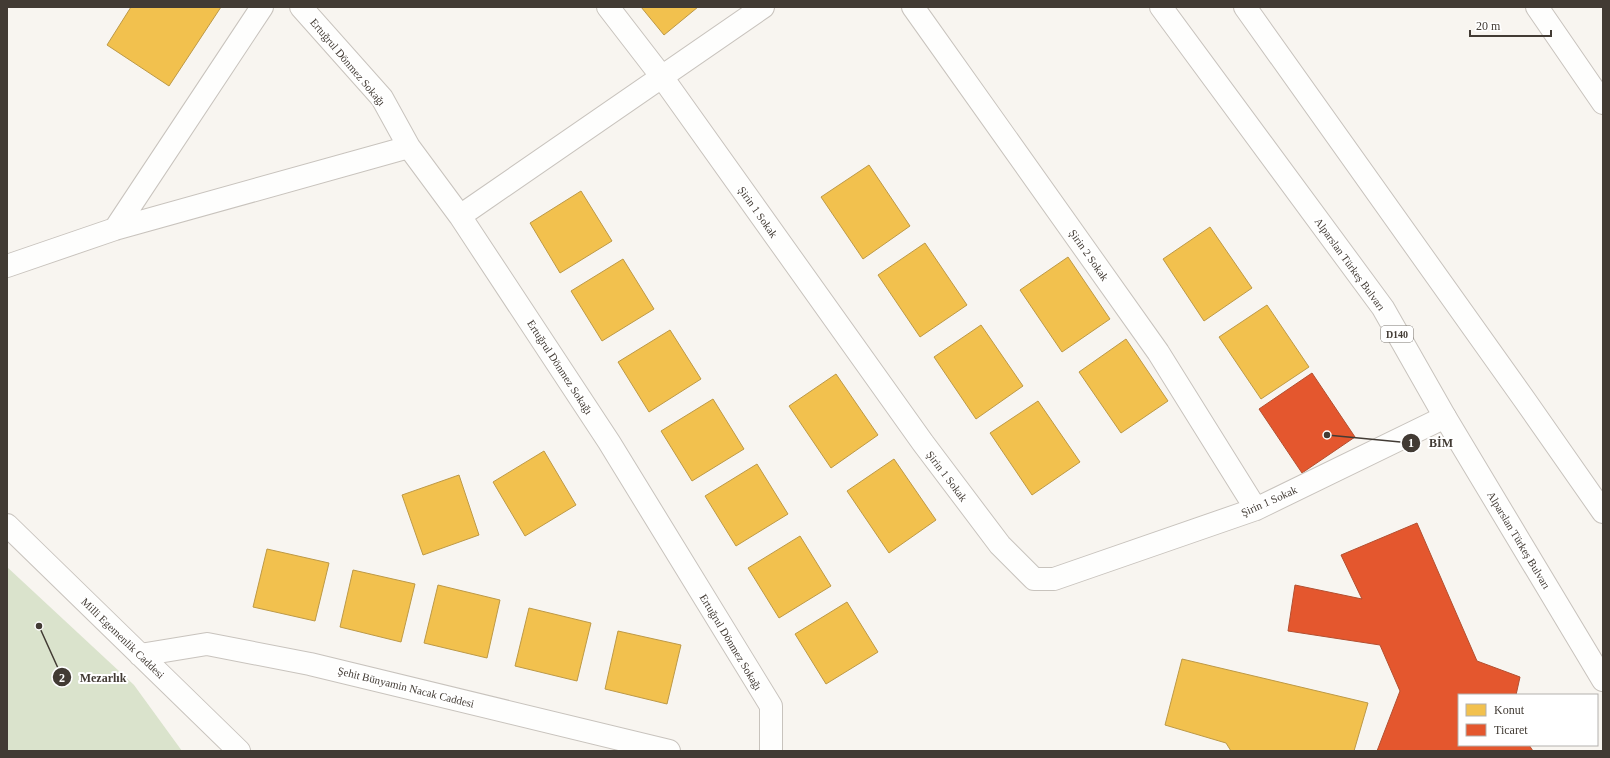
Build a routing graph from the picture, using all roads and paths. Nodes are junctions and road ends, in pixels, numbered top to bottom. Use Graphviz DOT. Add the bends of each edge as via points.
graph roads {
  1 [pos="262,7"];
  2 [pos="301,7"];
  3 [pos="608,7"];
  4 [pos="763,7"];
  5 [pos="913,7"];
  6 [pos="1161,7"];
  7 [pos="1245,7"];
  8 [pos="1537,7"];
  9 [pos="662,77"];
  10 [pos="1603,103"];
  11 [pos="409,147"];
  12 [pos="460,216"];
  13 [pos="115,229"];
  14 [pos="7,266"];
  15 [pos="1445,417"];
  16 [pos="1256,509"];
  17 [pos="1603,512"];
  18 [pos="7,525"];
  19 [pos="140,655"];
  20 [pos="1603,680"];
  21 [pos="239,751"];
  22 [pos="669,751"];
  23 [pos="771,751"];
  1 -- 13 [label="main road"];
  2 -- 11 [label="main road, Ertuğrul Dönmez Sokağı" via="382,98"];
  3 -- 9 [label="main road, Şirin 1 Sokak"];
  4 -- 9 [label="main road"];
  5 -- 16 [label="main road, Şirin 2 Sokak" via="1158,352"];
  6 -- 15 [label="main road, Alparslan Türkeş Bulvarı / D140" via="1383,308"];
  7 -- 17 [label="main road"];
  8 -- 10 [label="main road"];
  9 -- 12 [label="main road"];
  9 -- 16 [label="main road, Şirin 1 Sokak" via="923,443 1000,545 1034,578 1054,578"];
  11 -- 12 [label="main road, Ertuğrul Dönmez Sokağı"];
  11 -- 13 [label="main road"];
  12 -- 23 [label="main road, Ertuğrul Dönmez Sokağı" via="609,442 771,706"];
  13 -- 14 [label="main road"];
  15 -- 16 [label="main road, Şirin 1 Sokak"];
  15 -- 20 [label="main road, Alparslan Türkeş Bulvarı / D140"];
  18 -- 19 [label="main road, Milli Egemenlik Caddesi"];
  19 -- 21 [label="main road, Milli Egemenlik Caddesi"];
  19 -- 22 [label="main road, Şehit Bünyamin Nacak Caddesi" via="207,644 310,664"];
}
